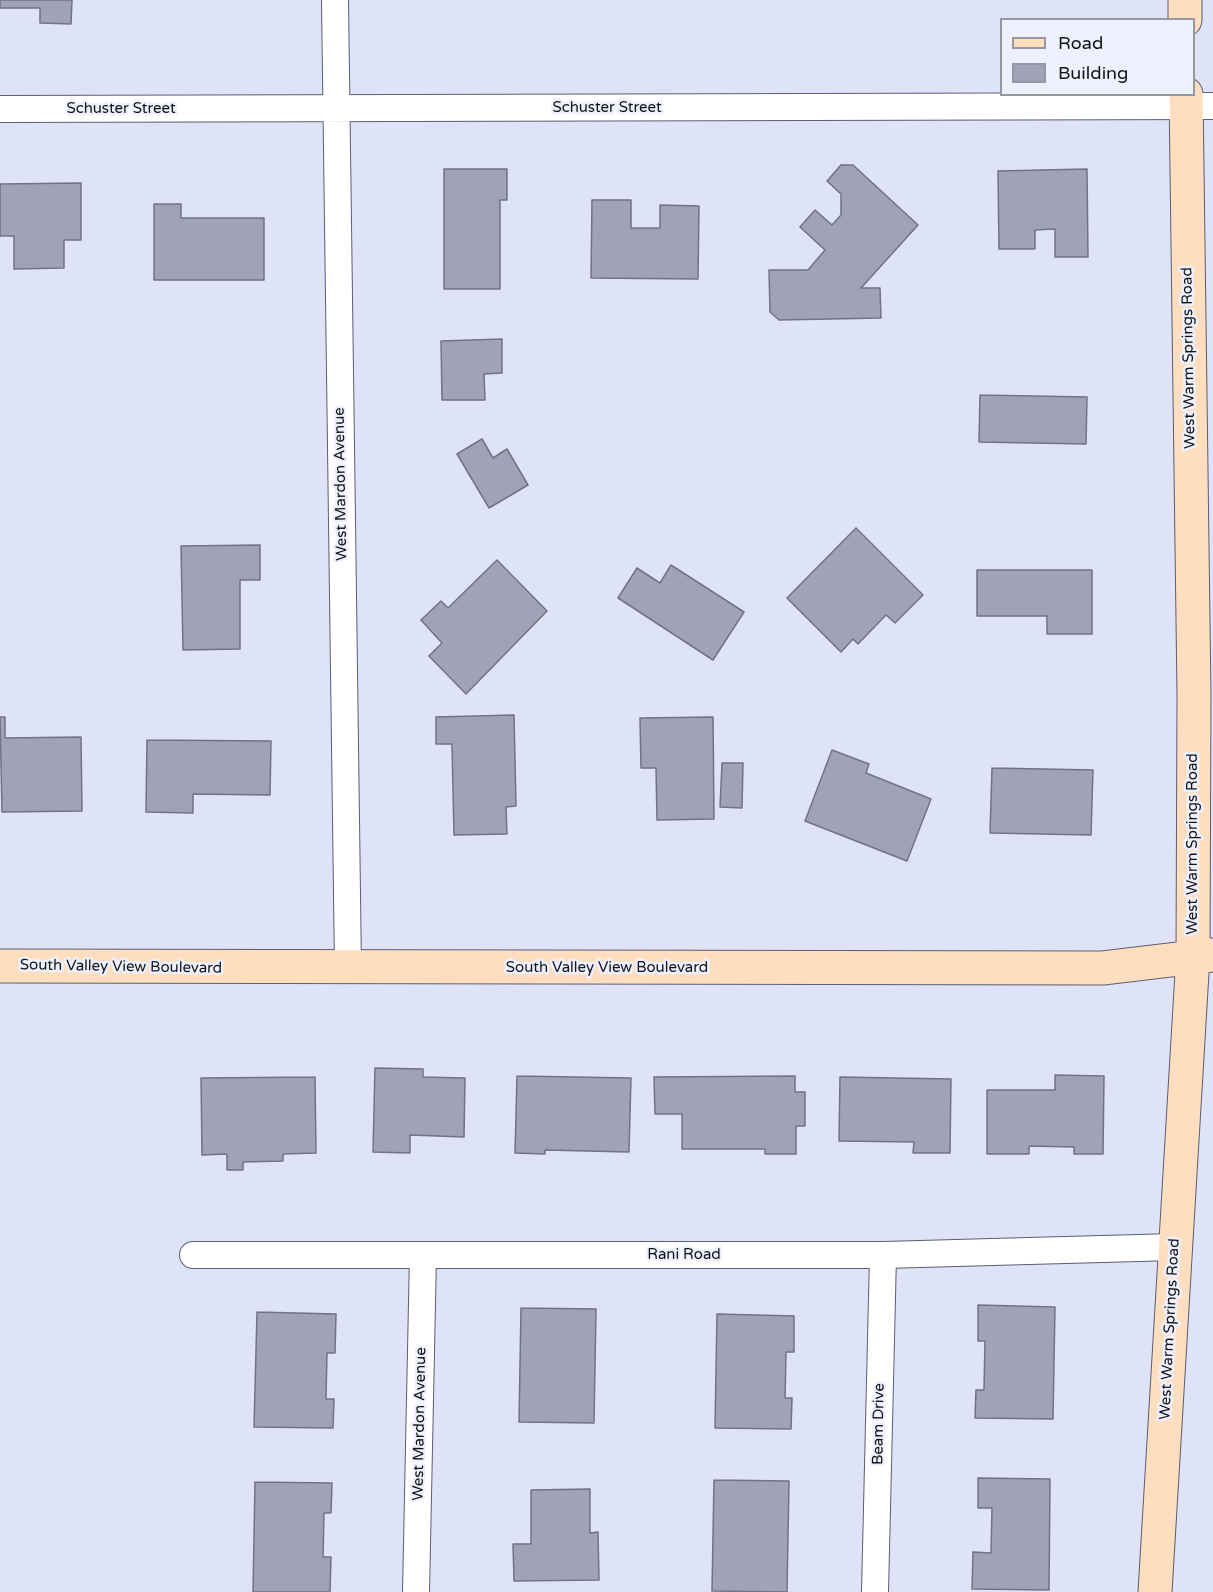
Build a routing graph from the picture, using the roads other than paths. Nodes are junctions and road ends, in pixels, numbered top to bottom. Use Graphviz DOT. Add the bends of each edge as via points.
graph roads {
  1 [pos="335,0"];
  2 [pos="1185,0"];
  3 [pos="1185,18"];
  4 [pos="1195,102"];
  5 [pos="0,109"];
  6 [pos="337,109"];
  7 [pos="1203,956"];
  8 [pos="0,966"];
  9 [pos="348,968"];
  10 [pos="1174,1247"];
  11 [pos="193,1256"];
  12 [pos="423,1256"];
  13 [pos="883,1256"];
  14 [pos="416,1592"];
  15 [pos="875,1592"];
  16 [pos="1155,1592"];
  1 -- 6 [label="street, West Mardon Avenue"];
  2 -- 3 [label="main road"];
  4 -- 6 [label="street, Schuster Street"];
  4 -- 7 [label="main road, West Warm Springs Road" via="1194,695"];
  5 -- 6 [label="street, Schuster Street"];
  6 -- 9 [label="street, West Mardon Avenue"];
  7 -- 9 [label="main road, South Valley View Boulevard" via="1103,968"];
  7 -- 10 [label="main road, West Warm Springs Road"];
  8 -- 9 [label="main road, South Valley View Boulevard"];
  10 -- 13 [label="street, Rani Road"];
  10 -- 16 [label="main road, West Warm Springs Road"];
  11 -- 12 [label="street, Rani Road"];
  12 -- 13 [label="street, Rani Road"];
  12 -- 14 [label="street, West Mardon Avenue"];
  13 -- 15 [label="street, Beam Drive"];
}
